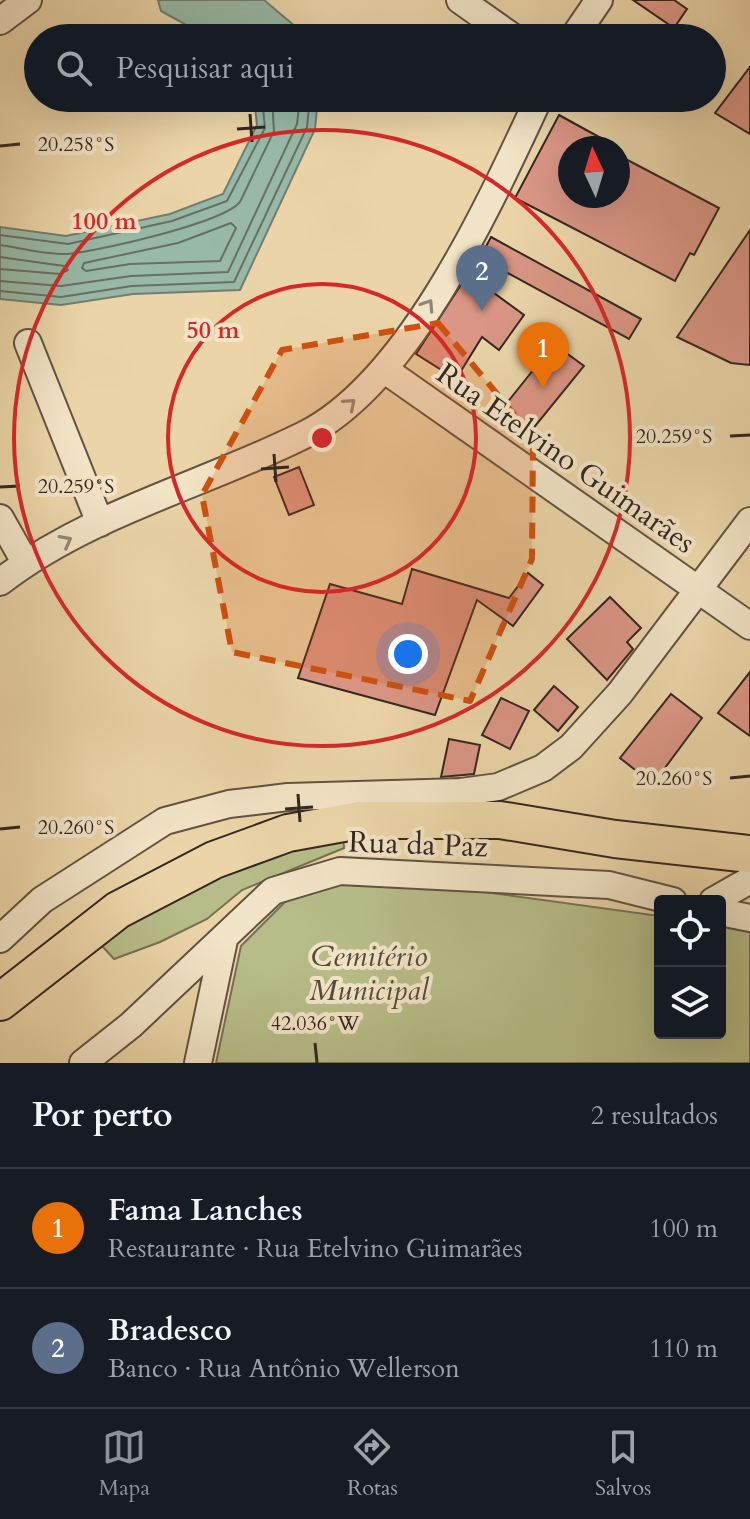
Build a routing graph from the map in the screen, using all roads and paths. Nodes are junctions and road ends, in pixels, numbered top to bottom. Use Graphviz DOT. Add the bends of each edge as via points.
graph roads {
  1 [pos="28,0"];
  2 [pos="460,0"];
  3 [pos="599,0"];
  4 [pos="0,21"];
  5 [pos="494,24"];
  6 [pos="583,24"];
  7 [pos="532,112"];
  8 [pos="28,343"];
  9 [pos="385,370"];
  10 [pos="0,518"];
  11 [pos="750,521"];
  12 [pos="100,523"];
  13 [pos="25,562"];
  14 [pos="0,582"];
  15 [pos="697,590"];
  16 [pos="750,626"];
  17 [pos="366,806"];
  18 [pos="615,839"];
  19 [pos="750,854"];
  20 [pos="750,880"];
  21 [pos="609,885"];
  22 [pos="724,895"];
  23 [pos="654,896"];
  24 [pos="726,913"];
  25 [pos="750,918"];
  26 [pos="0,939"];
  27 [pos="224,940"];
  28 [pos="0,1002"];
  29 [pos="83,1063"];
  30 [pos="198,1063"];
  1 -- 4 [label="street"];
  2 -- 5 [label="street"];
  3 -- 6 [label="street"];
  9 -- 7 [label="street, one-way" via="455,263"];
  8 -- 12 [label="street"];
  12 -- 9 [label="street, one-way" via="306,434 346,409"];
  9 -- 15 [label="street, Rua Etelvino Guimarães"];
  10 -- 13 [label="street"];
  11 -- 15 [label="street"];
  13 -- 12 [label="street, one-way"];
  13 -- 14 [label="street"];
  15 -- 16 [label="street, Rua Etelvino Guimarães"];
  15 -- 17 [label="street" via="620,693 571,747 543,768 498,787"];
  17 -- 18 [label="highway"];
  17 -- 26 [label="street" via="229,804 165,821 42,900"];
  17 -- 28 [label="highway" via="214,860 118,910"];
  18 -- 19 [label="highway"];
  18 -- 21 [label="street"];
  20 -- 22 [label="street"];
  21 -- 23 [label="street, Rua da Paz"];
  21 -- 27 [label="street, Rua da Paz" via="340,871 273,891"];
  24 -- 25 [label="street"];
  27 -- 29 [label="street, Rua da Paz"];
  27 -- 30 [label="street"];
}
